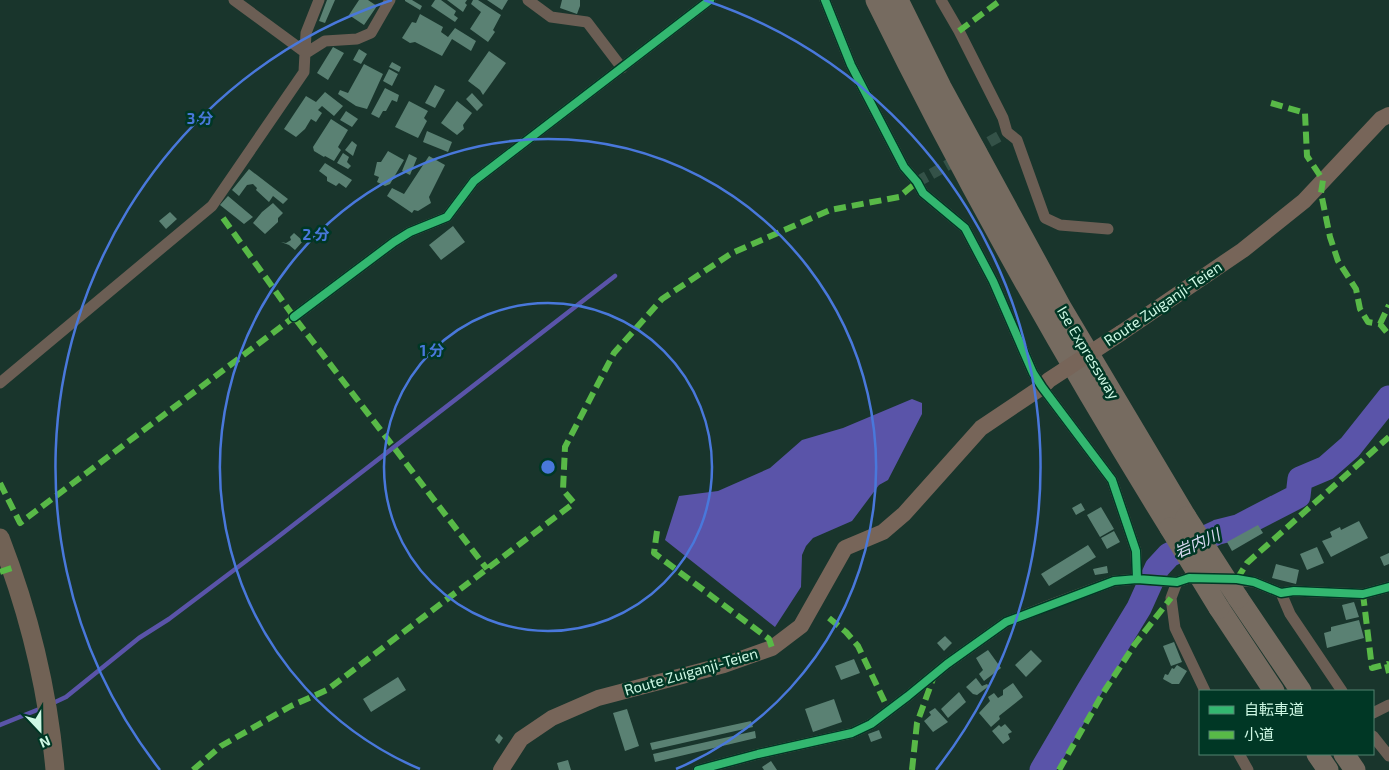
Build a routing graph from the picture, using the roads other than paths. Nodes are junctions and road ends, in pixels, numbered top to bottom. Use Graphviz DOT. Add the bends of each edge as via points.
graph roads {
  1 [pos="234,0"];
  2 [pos="319,0"];
  3 [pos="390,0"];
  4 [pos="528,0"];
  5 [pos="710,0"];
  6 [pos="825,0"];
  7 [pos="876,0"];
  8 [pos="898,0"];
  9 [pos="941,0"];
  10 [pos="306,53"];
  11 [pos="622,68"];
  12 [pos="1389,115"];
  13 [pos="1108,229"];
  14 [pos="294,316"];
  15 [pos="0,383"];
  16 [pos="1042,387"];
  17 [pos="1178,523"];
  18 [pos="0,538"];
  19 [pos="1137,579"];
  20 [pos="1177,582"];
  21 [pos="1389,587"];
  22 [pos="1281,593"];
  23 [pos="1205,690"];
  24 [pos="1273,690"];
  25 [pos="1300,690"];
  26 [pos="1341,690"];
  27 [pos="1389,705"];
  28 [pos="1374,712"];
  29 [pos="1374,737"];
  30 [pos="1240,755"];
  31 [pos="1302,755"];
  32 [pos="1318,755"];
  33 [pos="1345,755"];
  34 [pos="1389,756"];
  35 [pos="55,770"];
  36 [pos="501,770"];
  37 [pos="698,770"];
  38 [pos="1248,770"];
  39 [pos="1312,770"];
  40 [pos="1328,770"];
  41 [pos="1355,770"];
  1 -- 10 [label="street"];
  2 -- 10 [label="street" via="306,33"];
  3 -- 10 [label="street" via="371,33 357,39 325,40"];
  4 -- 11 [label="street" via="551,17 587,22"];
  5 -- 11 [label="street"];
  6 -- 16 [label="street" via="850,65 904,168 923,193 965,228 994,281"];
  7 -- 17 [label="highway, Ise Expressway" via="924,97 1026,286 1109,430"];
  8 -- 17 [label="highway, Ise Expressway" via="941,88"];
  9 -- 13 [label="street" via="1003,118 1007,132 1017,140 1045,218 1060,225"];
  10 -- 15 [label="street" via="304,72 212,206"];
  11 -- 14 [label="street" via="474,181 447,217 394,242"];
  12 -- 16 [label="main road, Route Zuiganji-Teien, bridge" via="1304,200 1243,250"];
  16 -- 19 [label="street" via="1112,480 1136,551"];
  16 -- 36 [label="main road, Route Zuiganji-Teien" via="981,428 904,514 883,532 845,548 801,626 772,648 724,665 598,698 552,718 521,739"];
  17 -- 24 [label="highway, Ise Expressway, bridge" via="1219,608"];
  17 -- 25 [label="highway, Ise Expressway, bridge" via="1238,598"];
  18 -- 35 [label="main road" via="25,608 40,664"];
  19 -- 20 [label="street"];
  19 -- 37 [label="street" via="1114,581 1006,622 871,724 852,733"];
  20 -- 22 [label="street" via="1189,578 1237,580 1254,582"];
  20 -- 23 [label="street" via="1171,598 1175,628"];
  21 -- 22 [label="street" via="1363,594"];
  22 -- 26 [label="street" via="1290,614"];
  27 -- 28 [label="street"];
  29 -- 34 [label="street"];
  30 -- 38 [label="street"];
  31 -- 39 [label="highway"];
  32 -- 40 [label="highway"];
  33 -- 41 [label="highway"];
}
